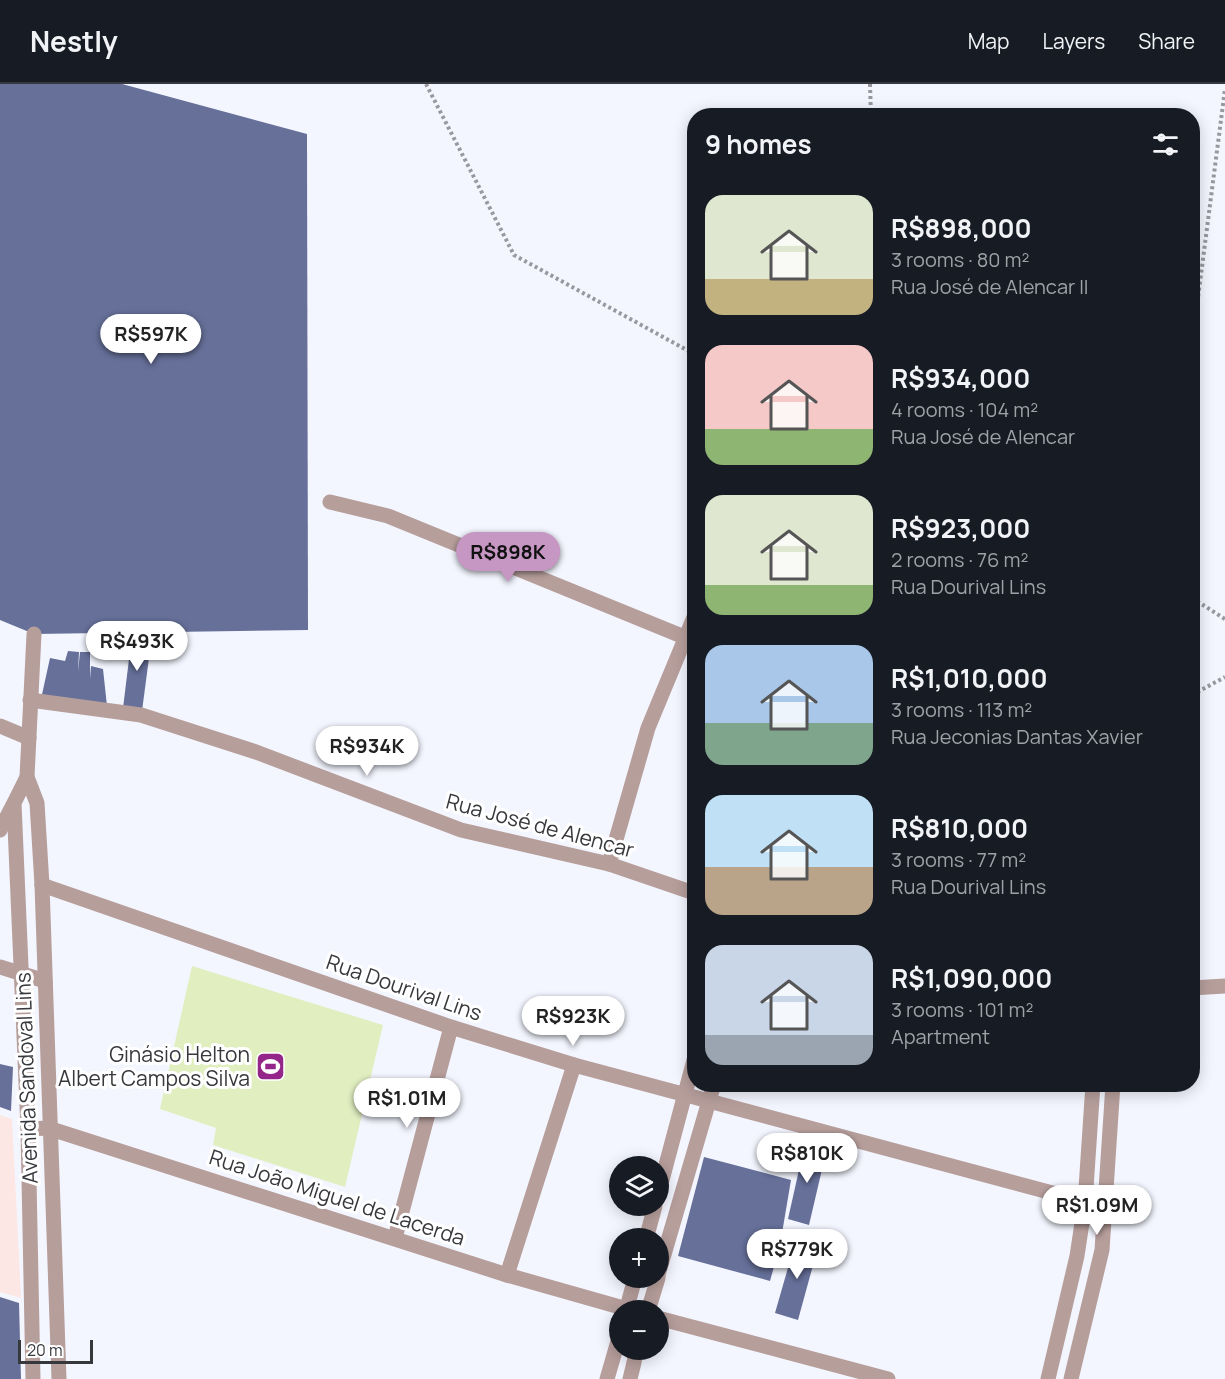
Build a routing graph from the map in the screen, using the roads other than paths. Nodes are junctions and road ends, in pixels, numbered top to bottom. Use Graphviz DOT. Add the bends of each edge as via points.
graph roads {
  1 [pos="330,502"];
  2 [pos="34,634"];
  3 [pos="687,637"];
  4 [pos="687,647"];
  5 [pos="30,700"];
  6 [pos="0,726"];
  7 [pos="29,738"];
  8 [pos="27,777"];
  9 [pos="14,803"];
  10 [pos="0,830"];
  11 [pos="609,864"];
  12 [pos="42,885"];
  13 [pos="687,891"];
  14 [pos="0,967"];
  15 [pos="20,973"];
  16 [pos="45,981"];
  17 [pos="1225,986"];
  18 [pos="1200,988"];
  19 [pos="451,1027"];
  20 [pos="574,1065"];
  21 [pos="688,1092"];
  22 [pos="712,1092"];
  23 [pos="1093,1092"];
  24 [pos="1112,1092"];
  25 [pos="687,1096"];
  26 [pos="710,1102"];
  27 [pos="48,1128"];
  28 [pos="28,1130"];
  29 [pos="669,1158"];
  30 [pos="1085,1203"];
  31 [pos="1105,1207"];
  32 [pos="395,1238"];
  33 [pos="669,1239"];
  34 [pos="507,1275"];
  35 [pos="609,1304"];
  36 [pos="669,1321"];
  37 [pos="612,1360"];
  38 [pos="635,1360"];
  39 [pos="33,1379"];
  40 [pos="59,1379"];
  41 [pos="607,1379"];
  42 [pos="630,1379"];
  43 [pos="888,1379"];
  44 [pos="1048,1379"];
  45 [pos="1071,1379"];
  1 -- 3 [label="street" via="388,516"];
  2 -- 5 [label="street, Avenida Sandoval Lins"];
  4 -- 11 [label="street" via="648,728"];
  5 -- 7 [label="street, Avenida Sandoval Lins"];
  5 -- 11 [label="street, Rua José de Alencar" via="141,715 256,752 461,830"];
  6 -- 7 [label="street"];
  7 -- 8 [label="street, Avenida Sandoval Lins"];
  8 -- 9 [label="street, Avenida Sandoval Lins"];
  8 -- 12 [label="street, Avenida Sandoval Lins" via="37,803"];
  9 -- 10 [label="street"];
  9 -- 15 [label="street, Avenida Sandoval Lins"];
  11 -- 13 [label="street, Rua José de Alencar"];
  12 -- 16 [label="street, Avenida Sandoval Lins"];
  12 -- 19 [label="street, Rua Dourival Lins"];
  14 -- 15 [label="street"];
  15 -- 16 [label="street"];
  15 -- 28 [label="street, Avenida Sandoval Lins"];
  16 -- 27 [label="street, Avenida Sandoval Lins"];
  17 -- 18 [label="street"];
  19 -- 20 [label="street, Rua Dourival Lins"];
  19 -- 32 [label="street"];
  20 -- 25 [label="street, Rua Dourival Lins"];
  20 -- 34 [label="street"];
  21 -- 25 [label="street"];
  22 -- 26 [label="street"];
  23 -- 30 [label="street"];
  24 -- 31 [label="street"];
  25 -- 26 [label="street, Rua Dourival Lins"];
  25 -- 29 [label="street"];
  26 -- 30 [label="street, Rua Dourival Lins"];
  26 -- 33 [label="street"];
  27 -- 28 [label="street, Rua João Miguel de Lacerda"];
  27 -- 32 [label="street, Rua João Miguel de Lacerda"];
  27 -- 40 [label="street, Avenida Sandoval Lins"];
  28 -- 39 [label="street, Avenida Sandoval Lins"];
  30 -- 31 [label="street, Rua Dourival Lins"];
  30 -- 44 [label="street" via="1077,1256"];
  31 -- 45 [label="street" via="1102,1250"];
  32 -- 34 [label="street, Rua João Miguel de Lacerda"];
  34 -- 35 [label="street, Rua João Miguel de Lacerda"];
  36 -- 43 [label="street"];
  37 -- 41 [label="street"];
  38 -- 42 [label="street"];
}
